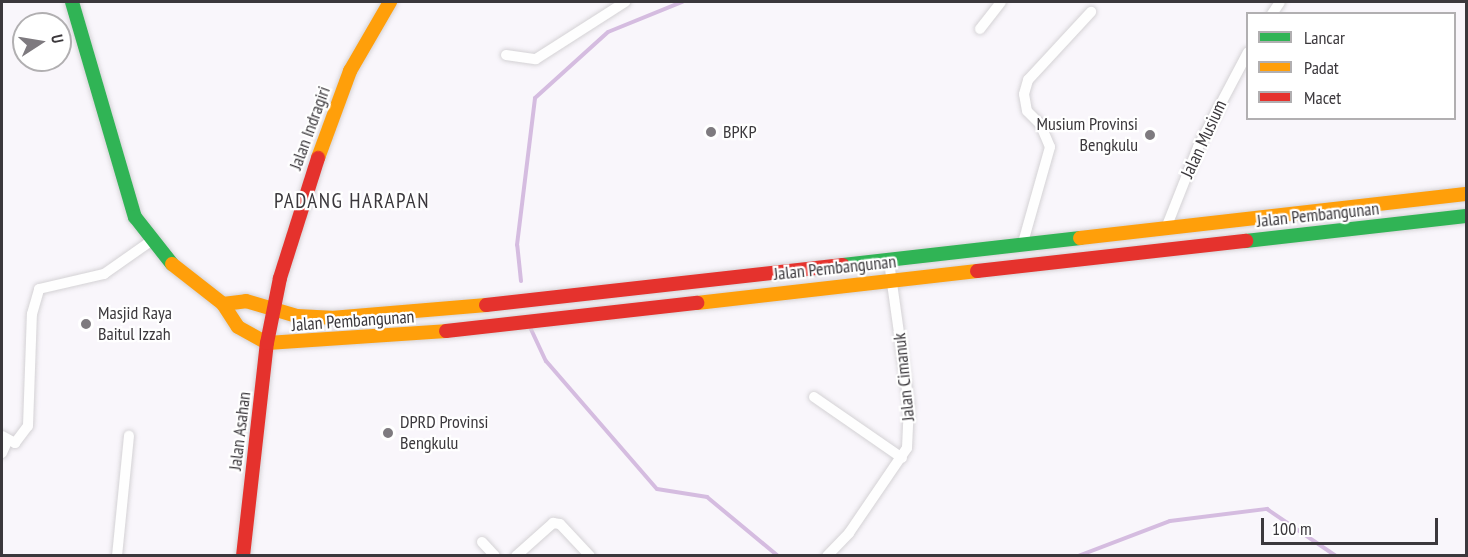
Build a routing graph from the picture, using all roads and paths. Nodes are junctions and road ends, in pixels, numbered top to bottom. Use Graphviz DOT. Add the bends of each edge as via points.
graph roads {
  1 [pos="72,2"];
  2 [pos="390,2"];
  3 [pos="625,2"];
  4 [pos="1001,2"];
  5 [pos="1091,12"];
  6 [pos="980,30"];
  7 [pos="506,55"];
  8 [pos="1246,56"];
  9 [pos="1467,194"];
  10 [pos="1467,216"];
  11 [pos="1166,228"];
  12 [pos="151,241"];
  13 [pos="1022,246"];
  14 [pos="1161,250"];
  15 [pos="889,261"];
  16 [pos="892,280"];
  17 [pos="612,292"];
  18 [pos="223,304"];
  19 [pos="273,310"];
  20 [pos="616,311"];
  21 [pos="267,343"];
  22 [pos="814,397"];
  23 [pos="129,436"];
  24 [pos="4,439"];
  25 [pos="2,453"];
  26 [pos="902,458"];
  27 [pos="482,542"];
  28 [pos="117,555"];
  29 [pos="243,555"];
  30 [pos="495,555"];
  31 [pos="516,555"];
  32 [pos="590,555"];
  33 [pos="827,555"];
  1 -- 12 [label="main road, Jalan Pembangunan" via="116,162 135,218"];
  2 -- 19 [label="main road, Jalan Indragiri" via="360,49 324,138"];
  3 -- 7 [label="street" via="536,59"];
  4 -- 6 [label="street"];
  5 -- 13 [label="street" via="1028,80 1024,94 1027,111 1044,130 1050,147"];
  8 -- 11 [label="street, Jalan Musium" via="1198,147"];
  9 -- 11 [label="main road, Jalan Pembangunan"];
  10 -- 14 [label="main road, Jalan Pembangunan"];
  11 -- 13 [label="main road, Jalan Pembangunan"];
  11 -- 14 [label="main road"];
  12 -- 18 [label="main road, Jalan Pembangunan" via="193,284"];
  12 -- 24 [label="street" via="104,274 39,289 32,314 28,426 15,443"];
  13 -- 15 [label="main road, Jalan Pembangunan"];
  14 -- 16 [label="main road, Jalan Pembangunan"];
  15 -- 16 [label="street, Jalan Cimanuk"];
  15 -- 17 [label="main road, Jalan Pembangunan"];
  16 -- 20 [label="main road, Jalan Pembangunan"];
  16 -- 26 [label="street, Jalan Cimanuk" via="909,404 909,435"];
  17 -- 19 [label="main road, Jalan Pembangunan" via="351,317 297,316"];
  17 -- 20 [label="main road"];
  18 -- 19 [label="main road, Jalan Pembangunan" via="246,301"];
  18 -- 21 [label="main road, Jalan Pembangunan" via="238,327"];
  19 -- 21 [label="main road, Jalan Asahan"];
  20 -- 21 [label="main road, Jalan Pembangunan" via="422,334"];
  21 -- 29 [label="main road, Jalan Asahan"];
  22 -- 26 [label="street"];
  23 -- 28 [label="street"];
  24 -- 25 [label="street"];
  26 -- 33 [label="street, Jalan Cimanuk" via="849,533"];
  27 -- 30 [label="street"];
  31 -- 32 [label="street" via="553,523 560,524"];
}
